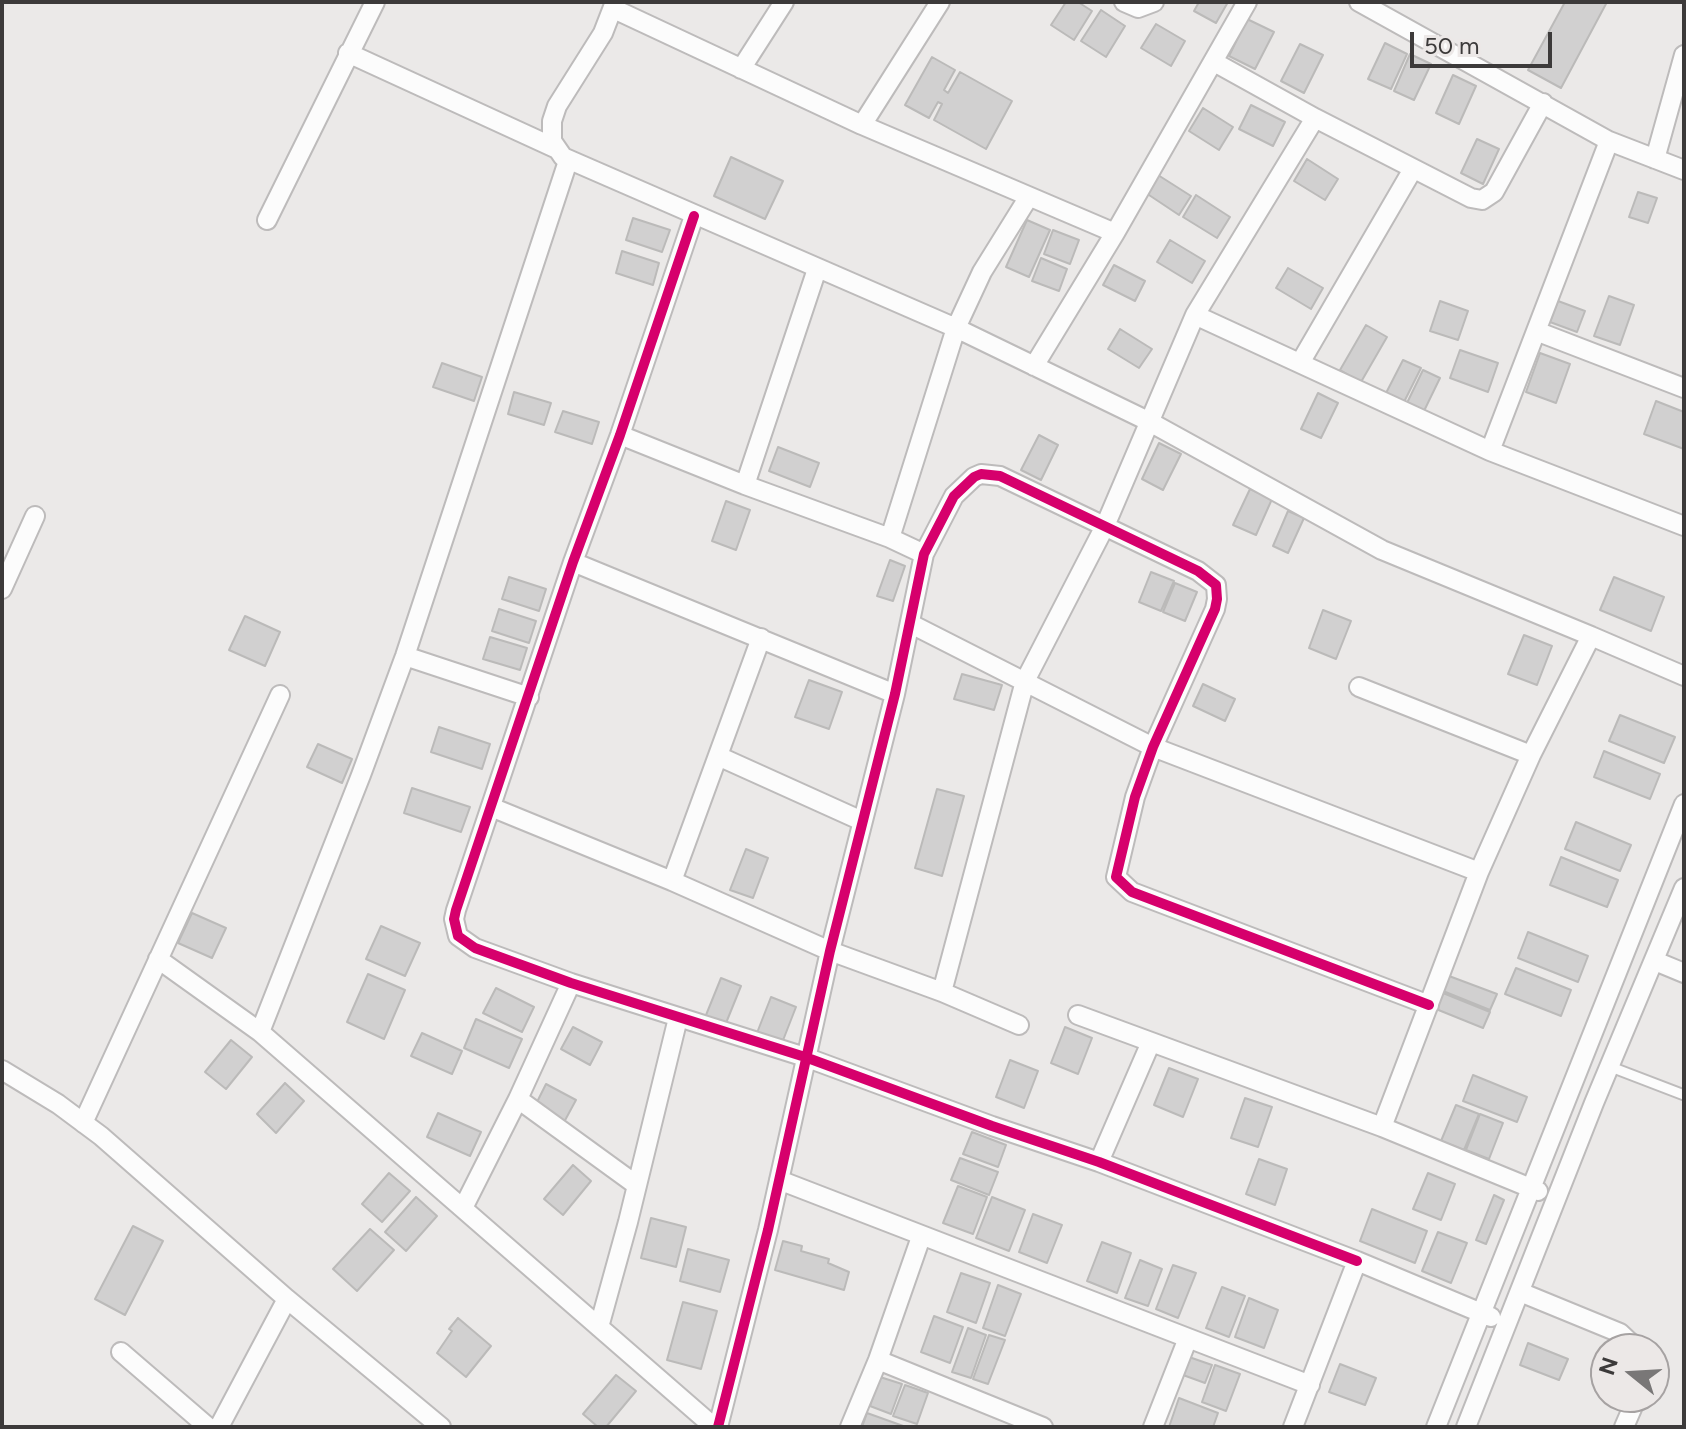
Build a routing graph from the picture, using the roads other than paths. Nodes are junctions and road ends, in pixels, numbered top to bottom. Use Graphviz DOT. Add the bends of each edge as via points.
graph roads {
  1 [pos="375,2"];
  2 [pos="784,2"];
  3 [pos="940,2"];
  4 [pos="1124,2"];
  5 [pos="1154,2"];
  6 [pos="1247,2"];
  7 [pos="1359,2"];
  8 [pos="615,6"];
  9 [pos="348,53"];
  10 [pos="1684,55"];
  11 [pos="1214,62"];
  12 [pos="741,69"];
  13 [pos="1543,103"];
  14 [pos="1315,118"];
  15 [pos="862,125"];
  16 [pos="1609,141"];
  17 [pos="561,154"];
  18 [pos="1655,159"];
  19 [pos="1413,169"];
  20 [pos="1684,170"];
  21 [pos="1028,198"];
  22 [pos="694,216"];
  23 [pos="267,220"];
  24 [pos="1115,233"];
  25 [pos="817,269"];
  26 [pos="1195,315"];
  27 [pos="956,328"];
  28 [pos="1536,331"];
  29 [pos="1300,363"];
  30 [pos="1034,366"];
  31 [pos="1684,388"];
  32 [pos="1148,421"];
  33 [pos="620,435"];
  34 [pos="1490,451"];
  35 [pos="745,485"];
  36 [pos="35,516"];
  37 [pos="1105,526"];
  38 [pos="1684,526"];
  39 [pos="890,538"];
  40 [pos="924,554"];
  41 [pos="573,562"];
  42 [pos="2,589"];
  43 [pos="911,624"];
  44 [pos="1591,636"];
  45 [pos="761,638"];
  46 [pos="405,656"];
  47 [pos="1684,676"];
  48 [pos="1025,681"];
  49 [pos="1359,687"];
  50 [pos="895,694"];
  51 [pos="280,695"];
  52 [pos="529,697"];
  53 [pos="1153,747"];
  54 [pos="1531,755"];
  55 [pos="718,756"];
  56 [pos="1684,806"];
  57 [pos="491,807"];
  58 [pos="862,821"];
  59 [pos="1479,872"];
  60 [pos="672,881"];
  61 [pos="1684,888"];
  62 [pos="830,951"];
  63 [pos="158,959"];
  64 [pos="1655,961"];
  65 [pos="1684,973"];
  66 [pos="571,983"];
  67 [pos="942,992"];
  68 [pos="1429,1005"];
  69 [pos="1078,1015"];
  70 [pos="678,1018"];
  71 [pos="1019,1025"];
  72 [pos="260,1032"];
  73 [pos="1151,1042"];
  74 [pos="805,1057"];
  75 [pos="1611,1067"];
  76 [pos="2,1070"];
  77 [pos="1684,1095"];
  78 [pos="518,1099"];
  79 [pos="83,1123"];
  80 [pos="1382,1127"];
  81 [pos="1099,1162"];
  82 [pos="779,1180"];
  83 [pos="635,1184"];
  84 [pos="1530,1188"];
  85 [pos="1556,1198"];
  86 [pos="463,1208"];
  87 [pos="921,1237"];
  88 [pos="1357,1261"];
  89 [pos="1520,1292"];
  90 [pos="287,1299"];
  91 [pos="1482,1313"];
  92 [pos="1508,1324"];
  93 [pos="599,1327"];
  94 [pos="1620,1333"];
  95 [pos="1188,1338"];
  96 [pos="121,1352"];
  97 [pos="878,1360"];
  98 [pos="1310,1385"];
  99 [pos="208,1427"];
  100 [pos="219,1427"];
  101 [pos="441,1427"];
  102 [pos="716,1427"];
  103 [pos="850,1427"];
  104 [pos="1043,1427"];
  105 [pos="1153,1427"];
  106 [pos="1293,1427"];
  107 [pos="1436,1427"];
  108 [pos="1466,1427"];
  1 -- 9 [label="street"];
  2 -- 12 [label="street"];
  3 -- 15 [label="street"];
  4 -- 5 [label="street" via="1138,8"];
  6 -- 11 [label="street"];
  7 -- 13 [label="street"];
  8 -- 12 [label="street"];
  8 -- 17 [label="street" via="557,106 551,131"];
  9 -- 17 [label="street"];
  9 -- 23 [label="street"];
  10 -- 18 [label="street"];
  11 -- 14 [label="street"];
  11 -- 24 [label="street"];
  12 -- 15 [label="street"];
  13 -- 16 [label="street"];
  13 -- 19 [label="street" via="1494,192 1485,199 1471,198"];
  14 -- 19 [label="street"];
  14 -- 26 [label="street"];
  15 -- 21 [label="street"];
  16 -- 18 [label="street"];
  16 -- 28 [label="street"];
  17 -- 22 [label="street"];
  17 -- 46 [label="street"];
  18 -- 20 [label="street"];
  19 -- 29 [label="street"];
  21 -- 24 [label="street"];
  21 -- 27 [label="street" via="982,272"];
  22 -- 25 [label="street"];
  22 -- 33 [label="street"];
  24 -- 30 [label="street"];
  25 -- 27 [label="street"];
  25 -- 35 [label="street"];
  26 -- 29 [label="street"];
  26 -- 32 [label="street"];
  27 -- 30 [label="street"];
  27 -- 39 [label="street"];
  28 -- 31 [label="street"];
  28 -- 34 [label="street"];
  29 -- 34 [label="street"];
  30 -- 32 [label="street"];
  32 -- 37 [label="street"];
  32 -- 44 [label="street" via="1382,550"];
  33 -- 35 [label="street"];
  33 -- 41 [label="street"];
  34 -- 38 [label="street"];
  35 -- 39 [label="street"];
  36 -- 42 [label="street"];
  37 -- 40 [label="street" via="1000,476 981,474 954,496"];
  37 -- 48 [label="street"];
  37 -- 53 [label="street" via="1198,571 1211,579 1217,592 1215,609"];
  39 -- 40 [label="street"];
  40 -- 43 [label="street"];
  41 -- 45 [label="street"];
  41 -- 52 [label="street"];
  43 -- 48 [label="street"];
  43 -- 50 [label="street"];
  44 -- 47 [label="street"];
  44 -- 54 [label="street"];
  45 -- 50 [label="street"];
  45 -- 55 [label="street"];
  46 -- 52 [label="street"];
  46 -- 72 [label="street"];
  48 -- 53 [label="street"];
  48 -- 67 [label="street"];
  49 -- 54 [label="street"];
  50 -- 58 [label="street"];
  51 -- 63 [label="street"];
  52 -- 57 [label="street"];
  53 -- 59 [label="street"];
  53 -- 68 [label="street" via="1116,877 1132,892"];
  54 -- 59 [label="street"];
  55 -- 58 [label="street"];
  55 -- 60 [label="street"];
  56 -- 84 [label="street"];
  57 -- 60 [label="street"];
  57 -- 66 [label="street" via="456,910 458,936 475,948"];
  58 -- 62 [label="street"];
  59 -- 68 [label="street"];
  60 -- 62 [label="street"];
  61 -- 64 [label="street"];
  62 -- 67 [label="street"];
  62 -- 74 [label="street"];
  63 -- 72 [label="street"];
  63 -- 79 [label="street"];
  64 -- 65 [label="street"];
  64 -- 75 [label="street"];
  66 -- 70 [label="street"];
  66 -- 78 [label="street"];
  67 -- 71 [label="street"];
  68 -- 80 [label="street"];
  69 -- 73 [label="street"];
  70 -- 74 [label="street"];
  70 -- 83 [label="street"];
  72 -- 86 [label="street"];
  73 -- 80 [label="street"];
  73 -- 81 [label="street"];
  74 -- 81 [label="street"];
  74 -- 82 [label="street"];
  75 -- 77 [label="lane"];
  75 -- 85 [label="street"];
  76 -- 79 [label="street"];
  78 -- 83 [label="street"];
  78 -- 86 [label="street"];
  79 -- 90 [label="street"];
  80 -- 84 [label="street"];
  81 -- 88 [label="street"];
  82 -- 87 [label="street"];
  82 -- 102 [label="street"];
  83 -- 93 [label="street"];
  84 -- 85 [label="street"];
  84 -- 91 [label="street"];
  85 -- 89 [label="street"];
  86 -- 93 [label="street"];
  87 -- 95 [label="street"];
  87 -- 97 [label="street"];
  88 -- 91 [label="street"];
  88 -- 98 [label="street"];
  89 -- 92 [label="street"];
  89 -- 94 [label="street"];
  90 -- 100 [label="street"];
  90 -- 101 [label="street"];
  91 -- 92 [label="street"];
  91 -- 107 [label="street"];
  92 -- 108 [label="street"];
  93 -- 102 [label="street"];
  95 -- 98 [label="street"];
  95 -- 105 [label="street"];
  96 -- 99 [label="street"];
  97 -- 103 [label="street"];
  97 -- 104 [label="street"];
  98 -- 106 [label="street"];
}
